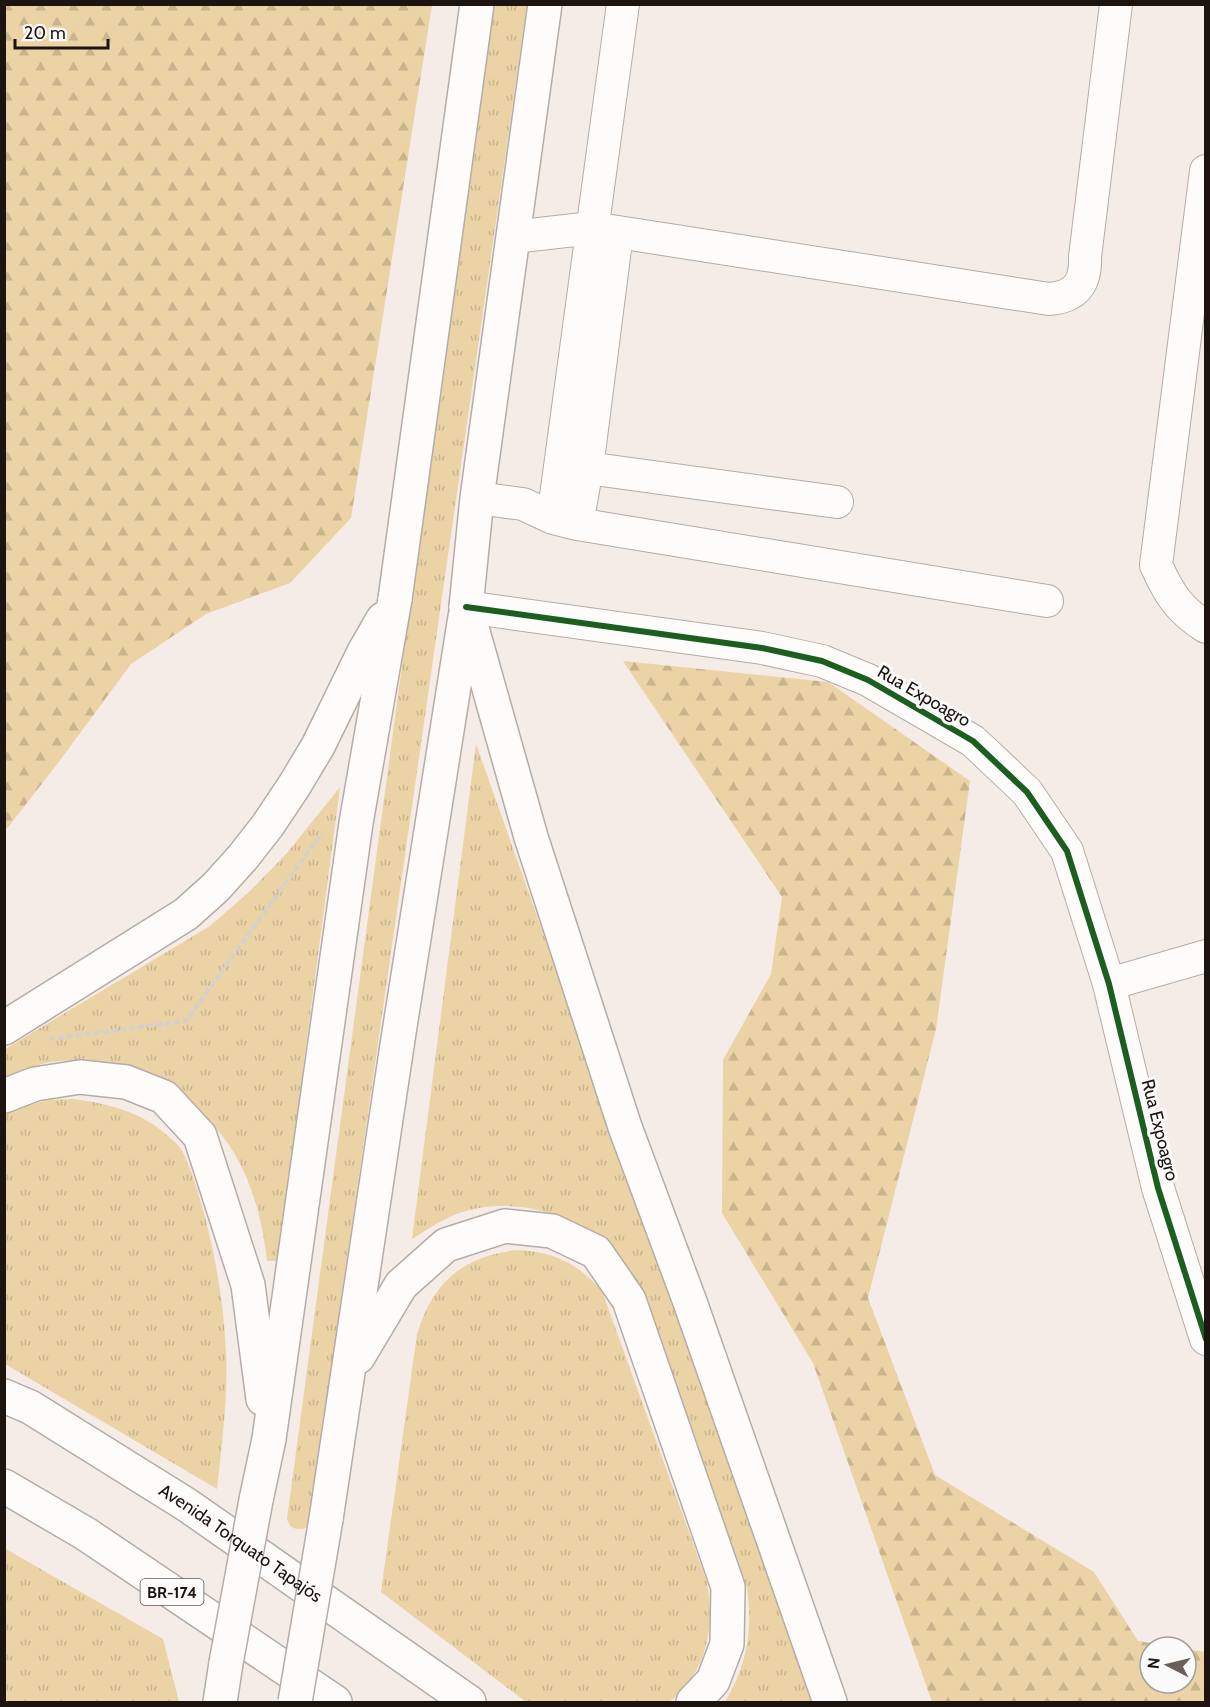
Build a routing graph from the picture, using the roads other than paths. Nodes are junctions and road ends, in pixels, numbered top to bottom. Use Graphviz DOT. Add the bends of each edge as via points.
graph roads {
  1 [pos="477,4"];
  2 [pos="545,4"];
  3 [pos="622,4"];
  4 [pos="1116,4"];
  5 [pos="1206,171"];
  6 [pos="604,231"];
  7 [pos="513,237"];
  8 [pos="587,468"];
  9 [pos="477,498"];
  10 [pos="837,502"];
  11 [pos="565,521"];
  12 [pos="395,599"];
  13 [pos="1047,601"];
  14 [pos="466,607"];
  15 [pos="1206,627"];
  16 [pos="1206,956"];
  17 [pos="1109,984"];
  18 [pos="4,1028"];
  19 [pos="4,1096"];
  20 [pos="1206,1339"];
  21 [pos="350,1371"];
  22 [pos="13,1397"];
  23 [pos="268,1439"];
  24 [pos="4,1486"];
  25 [pos="220,1702"];
  26 [pos="295,1702"];
  27 [pos="335,1702"];
  28 [pos="469,1702"];
  29 [pos="693,1702"];
  30 [pos="830,1702"];
  1 -- 12 [label="main road"];
  2 -- 7 [label="main road"];
  3 -- 6 [label="street"];
  4 -- 6 [label="street" via="1086,268 1078,287 1069,294 1049,299"];
  5 -- 15 [label="street" via="1156,565 1169,592 1187,615"];
  6 -- 7 [label="street"];
  6 -- 8 [label="street"];
  6 -- 11 [label="street"];
  7 -- 9 [label="main road"];
  8 -- 10 [label="street"];
  8 -- 11 [label="street"];
  9 -- 11 [label="street" via="523,504"];
  9 -- 14 [label="main road"];
  11 -- 13 [label="street"];
  12 -- 18 [label="main road" via="318,746 268,825 216,887 186,914"];
  12 -- 23 [label="main road" via="356,823"];
  14 -- 17 [label="street, Rua Expoagro" via="762,648 822,661 868,681 973,741 1027,792 1067,851"];
  14 -- 21 [label="main road"];
  14 -- 30 [label="main road" via="531,837 625,1127"];
  16 -- 17 [label="street"];
  17 -- 20 [label="street, Rua Expoagro" via="1158,1188"];
  19 -- 23 [label="main road" via="35,1084 80,1077 126,1082 164,1097 200,1136 248,1285"];
  21 -- 26 [label="main road, bridge"];
  21 -- 29 [label="main road" via="400,1285 446,1245 506,1226 552,1231 596,1252 629,1300 728,1587 727,1644 713,1682"];
  22 -- 28 [label="main road, Avenida Torquato Tapajós" via="187,1505"];
  23 -- 25 [label="main road, bridge"];
  24 -- 27 [label="main road, BR-174" via="86,1534"];
}
